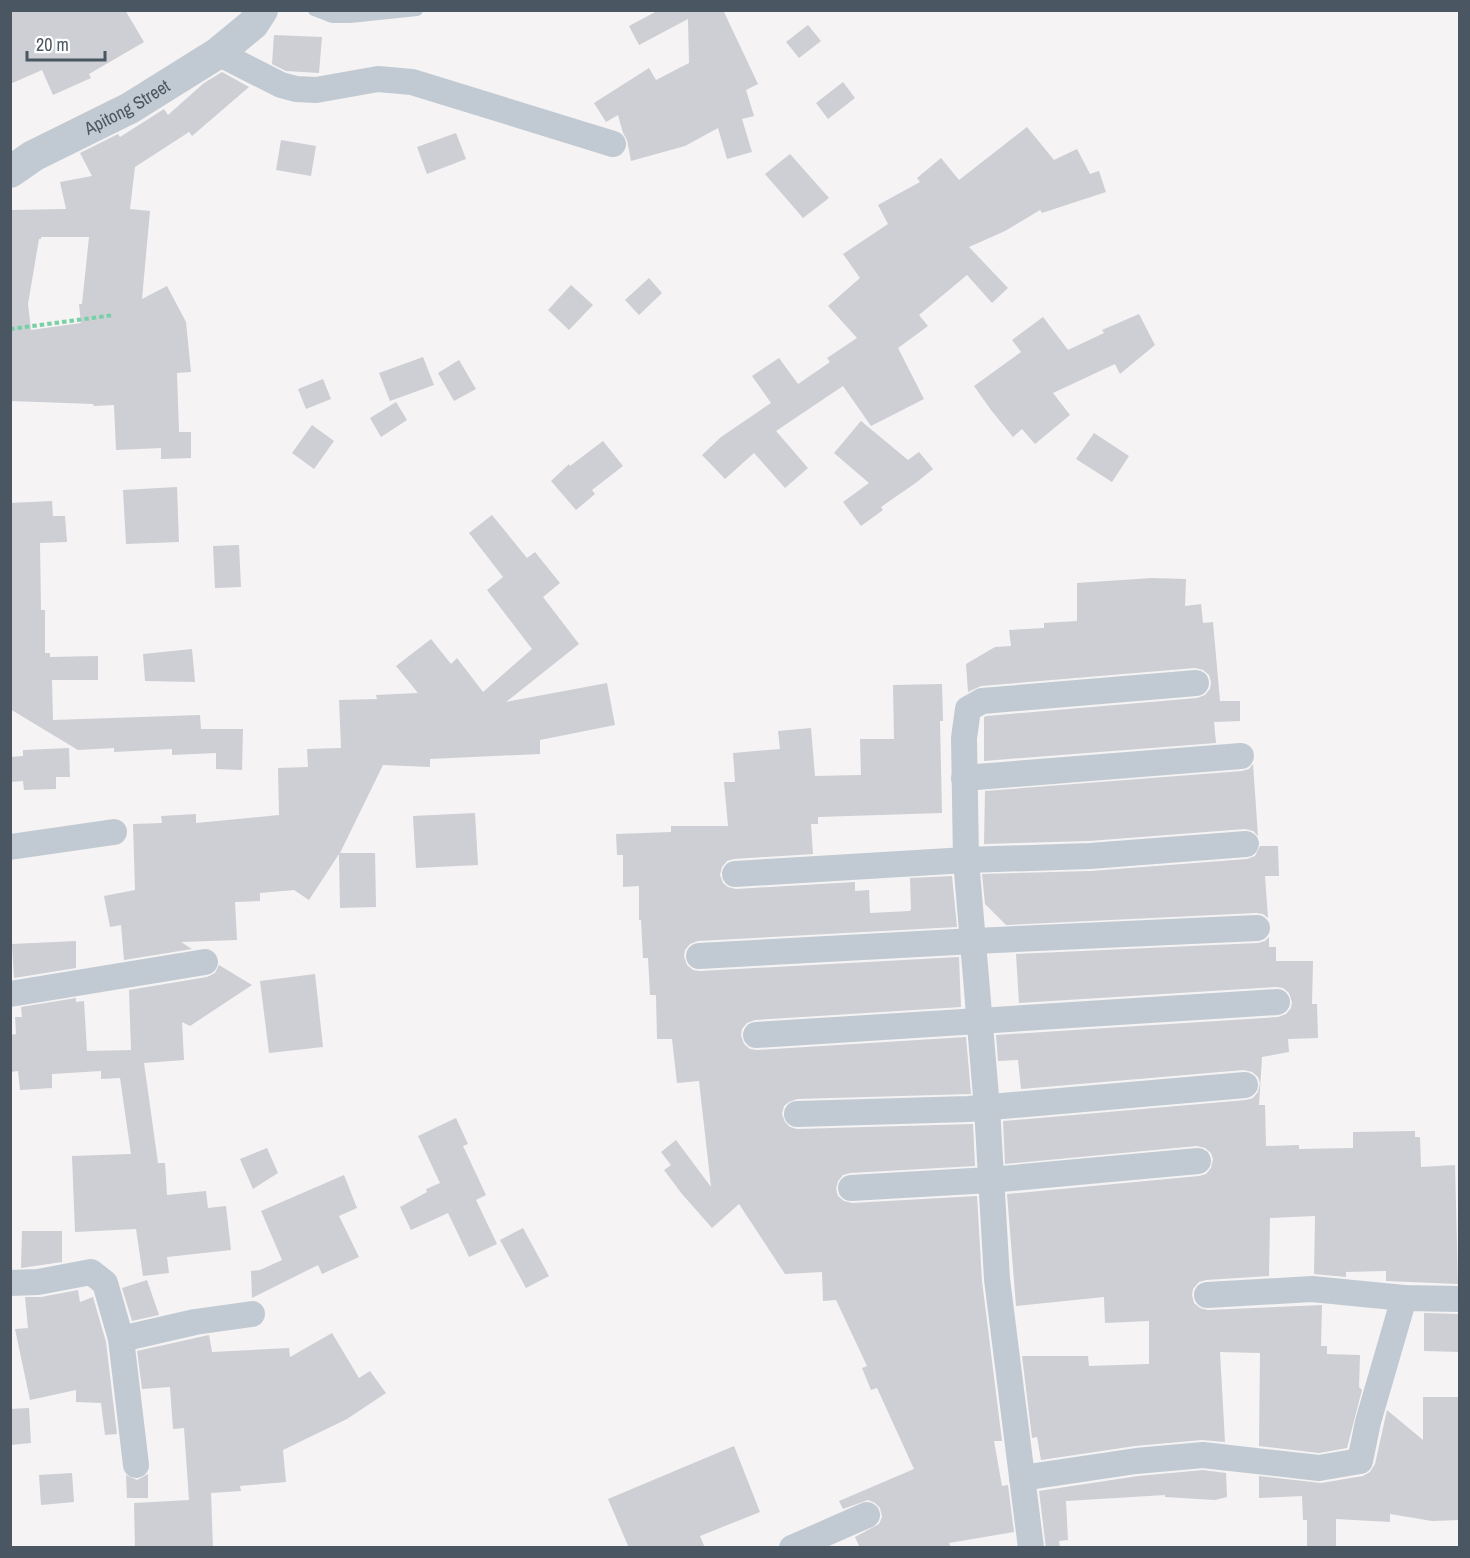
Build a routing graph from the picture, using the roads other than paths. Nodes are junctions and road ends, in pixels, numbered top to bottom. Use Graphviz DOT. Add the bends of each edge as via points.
graph roads {
  1 [pos="262,10"];
  2 [pos="314,10"];
  3 [pos="417,10"];
  4 [pos="218,53"];
  5 [pos="613,144"];
  6 [pos="10,172"];
  7 [pos="1196,682"];
  8 [pos="1241,756"];
  9 [pos="964,778"];
  10 [pos="114,832"];
  11 [pos="1246,844"];
  12 [pos="10,847"];
  13 [pos="966,860"];
  14 [pos="735,874"];
  15 [pos="1257,928"];
  16 [pos="974,941"];
  17 [pos="699,956"];
  18 [pos="205,962"];
  19 [pos="10,994"];
  20 [pos="1277,1002"];
  21 [pos="980,1021"];
  22 [pos="756,1035"];
  23 [pos="1245,1085"];
  24 [pos="987,1108"];
  25 [pos="796,1114"];
  26 [pos="1198,1161"];
  27 [pos="990,1180"];
  28 [pos="852,1188"];
  29 [pos="10,1283"];
  30 [pos="1207,1295"];
  31 [pos="1404,1298"];
  32 [pos="1460,1299"];
  33 [pos="252,1314"];
  34 [pos="121,1339"];
  35 [pos="136,1465"];
  36 [pos="1022,1478"];
  37 [pos="867,1515"];
  38 [pos="792,1548"];
  39 [pos="1032,1548"];
  1 -- 4 [label="street, Apitong Street" via="253,24"];
  2 -- 3 [label="lane" via="332,17"];
  4 -- 5 [label="street" via="296,89 316,90 378,79 412,82"];
  4 -- 6 [label="street, Apitong Street" via="130,108 33,156"];
  7 -- 9 [label="street" via="982,701 968,709"];
  8 -- 9 [label="street"];
  9 -- 13 [label="street"];
  10 -- 12 [label="street"];
  11 -- 13 [label="street" via="1090,856"];
  13 -- 14 [label="street"];
  13 -- 16 [label="street"];
  15 -- 16 [label="street"];
  16 -- 17 [label="street"];
  16 -- 21 [label="street"];
  18 -- 19 [label="street"];
  20 -- 21 [label="street"];
  21 -- 22 [label="street"];
  21 -- 24 [label="street"];
  23 -- 24 [label="street"];
  24 -- 25 [label="street"];
  24 -- 27 [label="street"];
  26 -- 27 [label="street"];
  27 -- 28 [label="street"];
  27 -- 36 [label="street" via="997,1279"];
  29 -- 34 [label="street" via="91,1272 105,1283"];
  30 -- 31 [label="street" via="1312,1289"];
  31 -- 32 [label="street"];
  31 -- 36 [label="street" via="1360,1461 1320,1468 1203,1455"];
  33 -- 34 [label="street"];
  34 -- 35 [label="street"];
  36 -- 39 [label="street"];
  37 -- 38 [label="street"];
}
